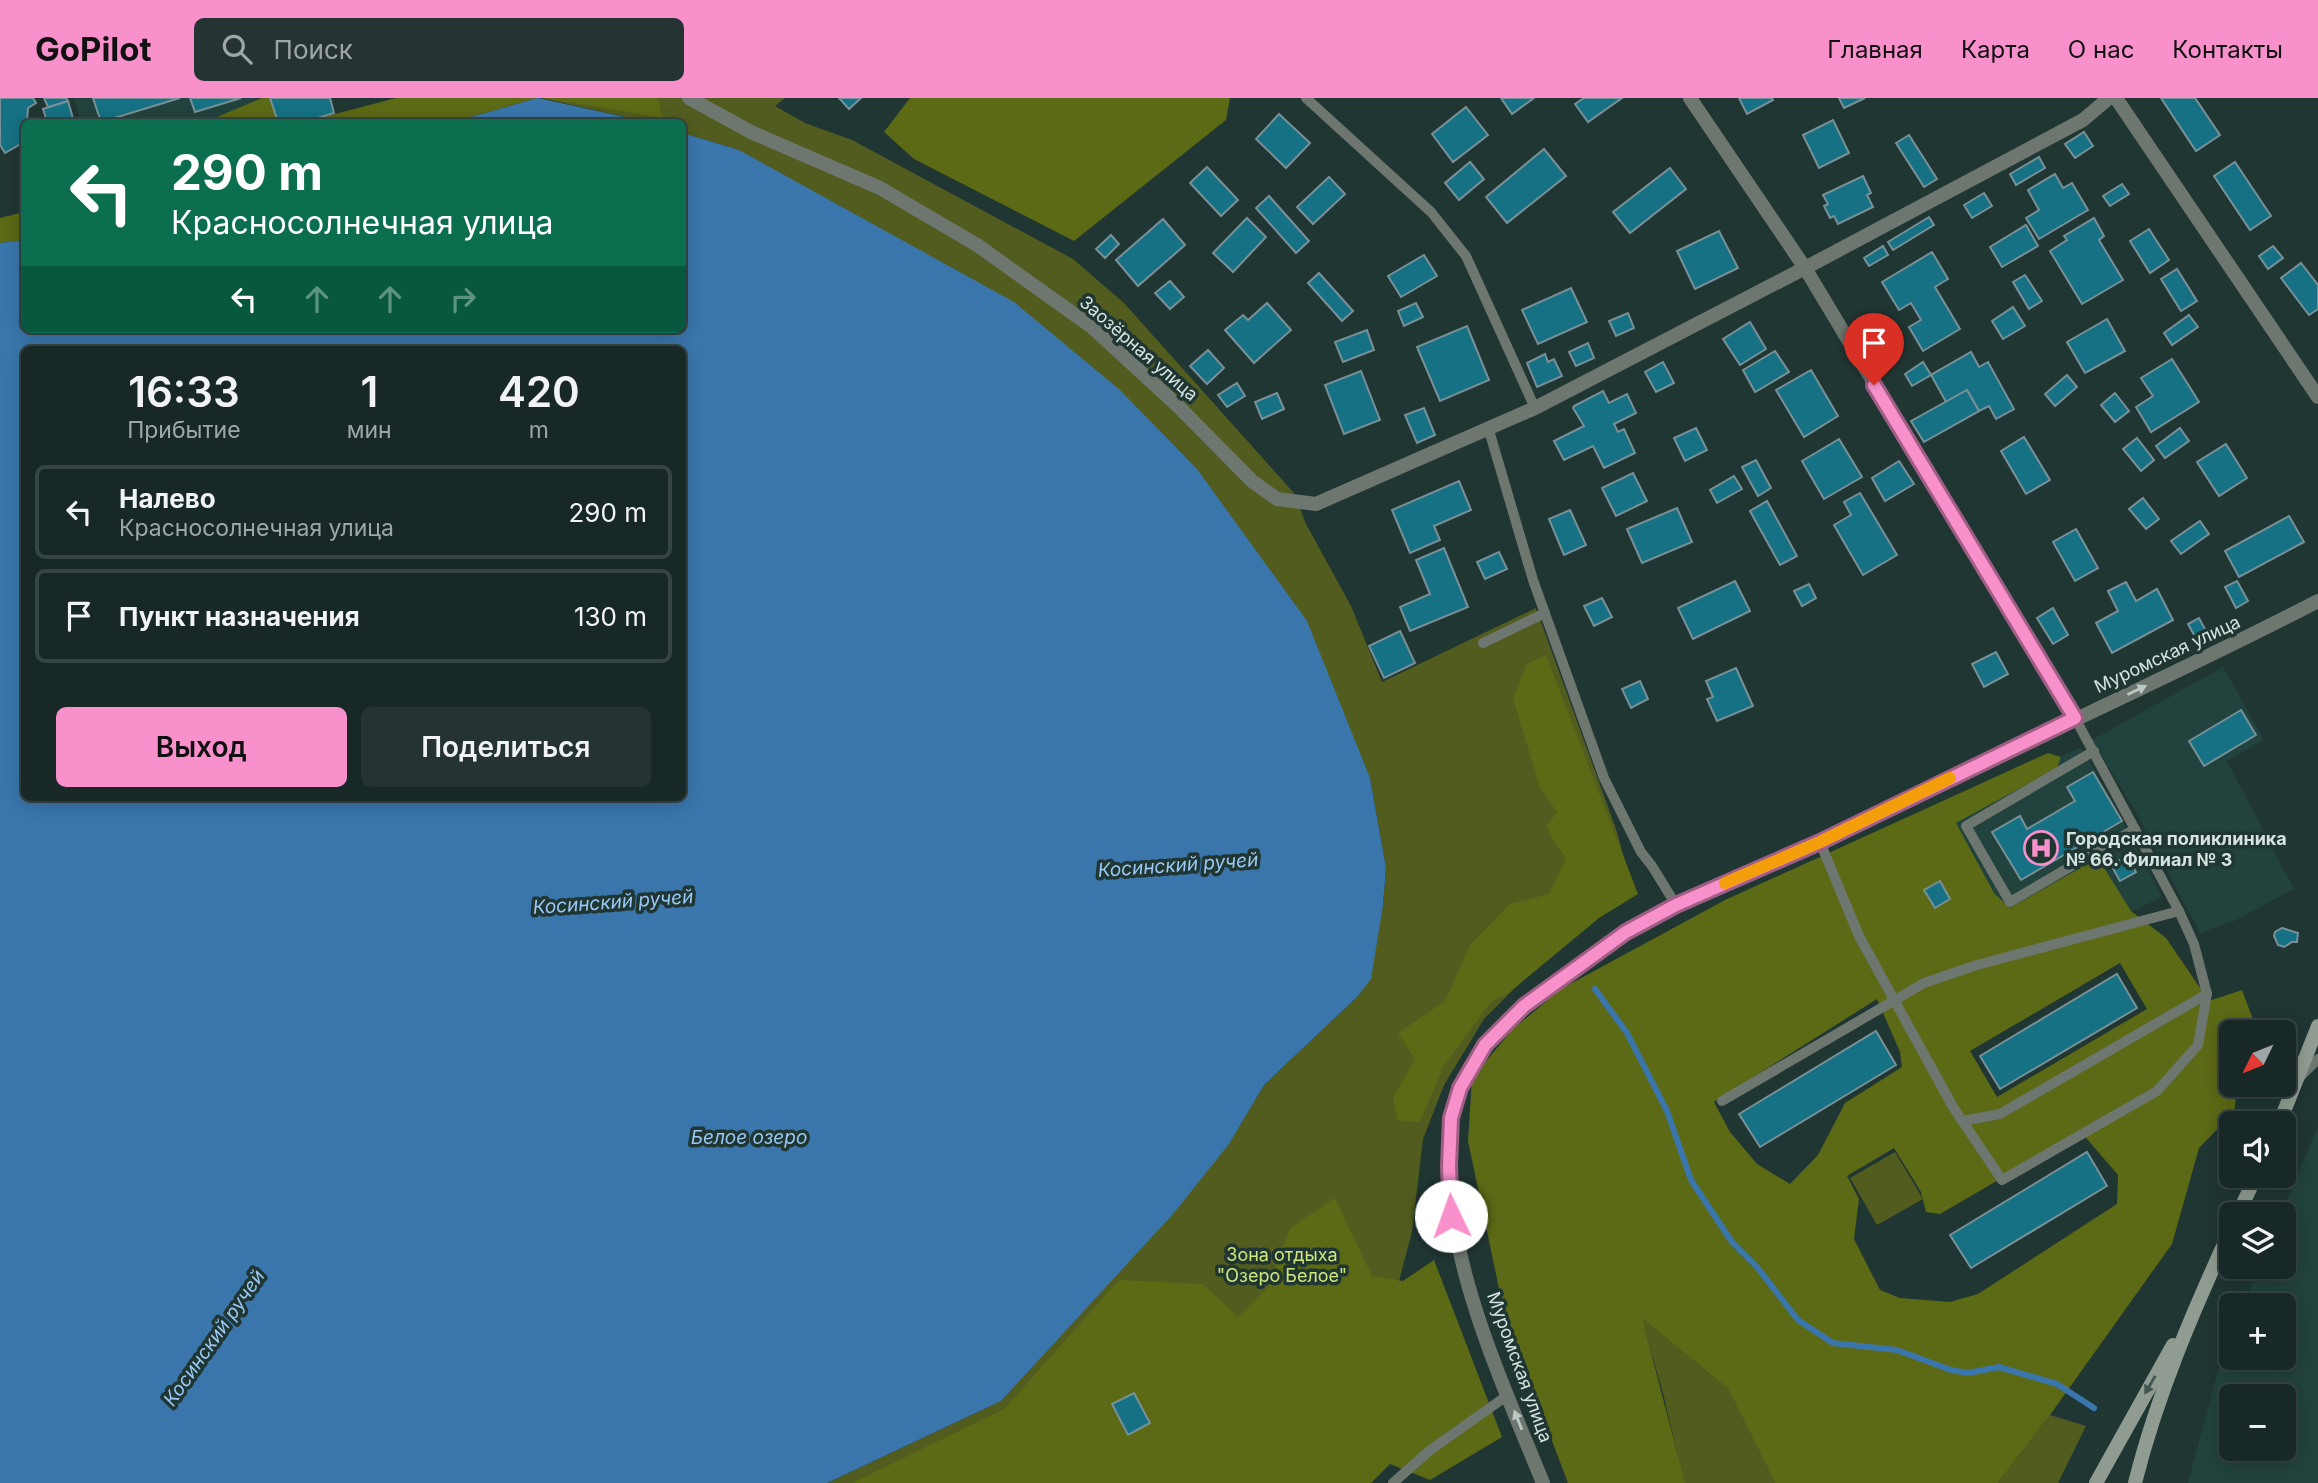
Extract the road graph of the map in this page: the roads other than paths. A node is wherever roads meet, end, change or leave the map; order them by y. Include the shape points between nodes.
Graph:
1 (689, 98) edge
2 (1306, 98) edge
3 (1690, 98) edge
4 (2109, 98) edge
5 (2116, 98) edge
6 (1805, 268) junction
7 (2318, 397) edge
8 (1535, 408) junction
9 (1488, 427) junction
10 (2318, 601) edge
11 (1545, 613) junction
12 (1482, 643) dead end
13 (2075, 718) junction
14 (2094, 751) junction
15 (2135, 829) junction
16 (1820, 842) junction
17 (1676, 905) junction
18 (2179, 911) junction
19 (2207, 994) junction
20 (1894, 1001) junction
21 (2318, 1026) edge
22 (2318, 1059) edge
23 (2296, 1082) joint
24 (1722, 1101) dead end
25 (1962, 1121) junction
26 (2219, 1255) edge
27 (2196, 1304) junction
28 (1508, 1395) junction
29 (1393, 1483) edge
30 (1544, 1483) edge
31 (2096, 1483) edge
32 (2135, 1483) edge

1 - 9 street, Заозёрная улица via 751,132 880,188 977,245 1092,327 1252,481 1277,499 1316,504
2 - 8 lane via 1431,212 1466,257
3 - 6 street
4 - 6 street, Заозёрная улица via 2083,120
5 - 7 street
6 - 8 street, Заозёрная улица
6 - 13 street
8 - 9 street, Заозёрная улица
9 - 11 lane
13 -> 10 street, Муромская улица
11 - 12 lane
11 - 17 lane via 1604,778 1641,852
13 - 14 lane
13 - 16 street, Муромская улица
14 - 15 lane
14 - 15 lane via 1966,826 2010,902
15 - 18 lane
16 - 17 street, Муромская улица
16 - 20 lane via 1859,936
17 - 28 street, Муромская улица via 1626,932 1524,1006 1485,1045 1460,1088 1451,1118 1451,1216 1479,1320
18 - 19 lane via 2194,944
18 - 20 lane via 1977,965 1924,983
19 - 25 lane via 2000,1114
19 - 25 lane via 2198,1045 2157,1091 2002,1180
20 - 24 lane
20 - 25 lane
21 - 23 main road
22 - 23 lane
26 - 27 main road
27 -> 31 main road
27 - 32 main road
28 - 29 lane via 1429,1451
30 -> 28 street, Муромская улица

